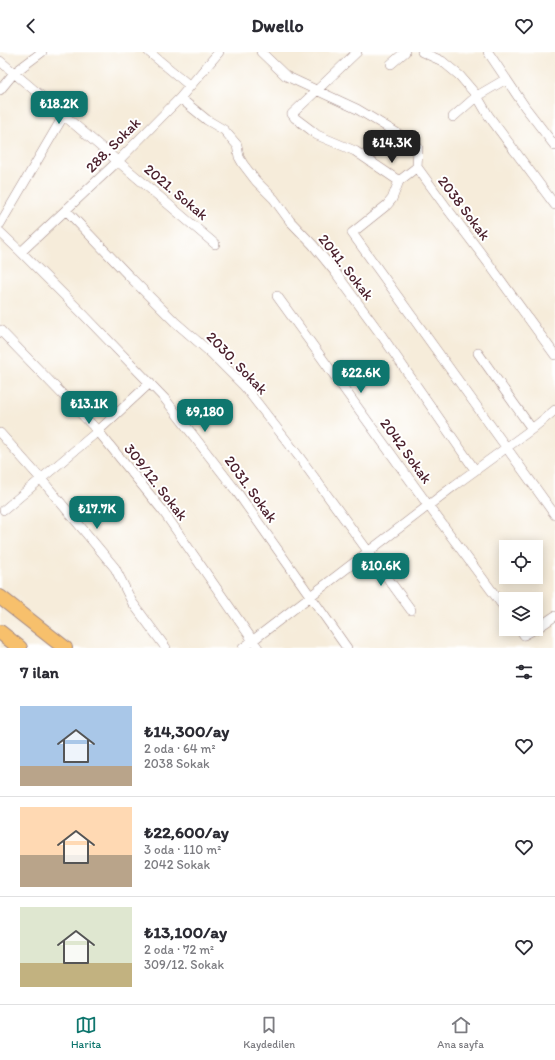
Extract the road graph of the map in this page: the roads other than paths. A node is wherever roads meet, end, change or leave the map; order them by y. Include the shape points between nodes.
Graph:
1 (42, 52) edge
2 (149, 52) edge
3 (219, 52) edge
4 (358, 52) edge
5 (405, 52) edge
6 (422, 52) edge
7 (488, 52) edge
8 (267, 54) edge
9 (0, 61) edge
10 (392, 64) dead end
11 (14, 73) junction
12 (506, 79) junction
13 (190, 86) junction
14 (0, 90) edge
15 (317, 91) junction
16 (477, 96) junction
17 (180, 98) junction
18 (64, 115) junction
19 (452, 117) dead end
20 (555, 146) edge
21 (118, 161) junction
22 (417, 167) junction
23 (399, 181) junction
24 (555, 205) edge
25 (66, 210) junction
26 (0, 224) edge
27 (0, 232) edge
28 (215, 244) dead end
29 (21, 252) junction
30 (277, 296) dead end
31 (0, 330) edge
32 (478, 353) dead end
33 (555, 355) edge
34 (150, 383) junction
35 (555, 410) edge
36 (532, 429) junction
37 (98, 431) junction
38 (0, 433) edge
39 (507, 447) junction
40 (475, 470) junction
41 (41, 479) junction
42 (428, 505) junction
43 (4, 510) dead end
44 (555, 515) edge
45 (368, 551) junction
46 (310, 596) junction
47 (0, 597) edge
48 (499, 601) edge
49 (411, 610) dead end
50 (555, 616) edge
51 (543, 624) edge
52 (0, 632) edge
53 (255, 644) edge
54 (20, 648) edge
55 (64, 648) edge
56 (166, 648) edge
57 (243, 648) edge
58 (347, 648) edge

1 - 11 street
2 - 13 street
3 - 13 street, 288. Sokak
4 - 15 street
5 - 10 street
6 - 16 street via 442,61 460,76
7 - 12 street
8 - 15 street via 286,76
9 - 11 street, 2021. Sokak
11 - 14 street
11 - 18 street, 2021. Sokak
12 - 16 street
12 - 20 street
13 - 17 street, 288. Sokak
15 - 22 street via 357,109 412,142 418,148
15 - 23 street via 292,114 295,118 317,135 364,156
16 - 19 street
16 - 24 street via 488,115
17 - 21 street, 288. Sokak
17 - 40 street, 2041. Sokak via 224,130 237,145 243,164 335,272
18 - 21 street, 2021. Sokak
18 - 26 street
21 - 25 street, 288. Sokak
21 - 28 street, 2021. Sokak
22 - 23 street
22 - 33 street, 2038 Sokak
23 - 39 street via 387,205 352,233
25 - 29 street, 288. Sokak
25 - 45 street, 2030. Sokak via 175,322 244,386
27 - 29 street, 2031. Sokak
29 - 34 street, 2031. Sokak
30 - 42 street, 2042 Sokak
31 - 37 street, 309/12. Sokak
32 - 36 street
34 - 37 street
34 - 46 street, 2031. Sokak via 237,492
35 - 36 street
36 - 39 street
37 - 41 street
37 - 53 street, 309/12. Sokak via 163,511
38 - 41 street
39 - 40 street
39 - 44 street
40 - 42 street
41 - 43 street
41 - 56 street via 115,568 132,602
42 - 45 street
42 - 48 street, 2042 Sokak
45 - 46 street
45 - 49 street, 2030. Sokak
46 - 53 street
46 - 58 street, 2031. Sokak
47 - 55 highway
50 - 51 street
52 - 54 highway
53 - 57 street

